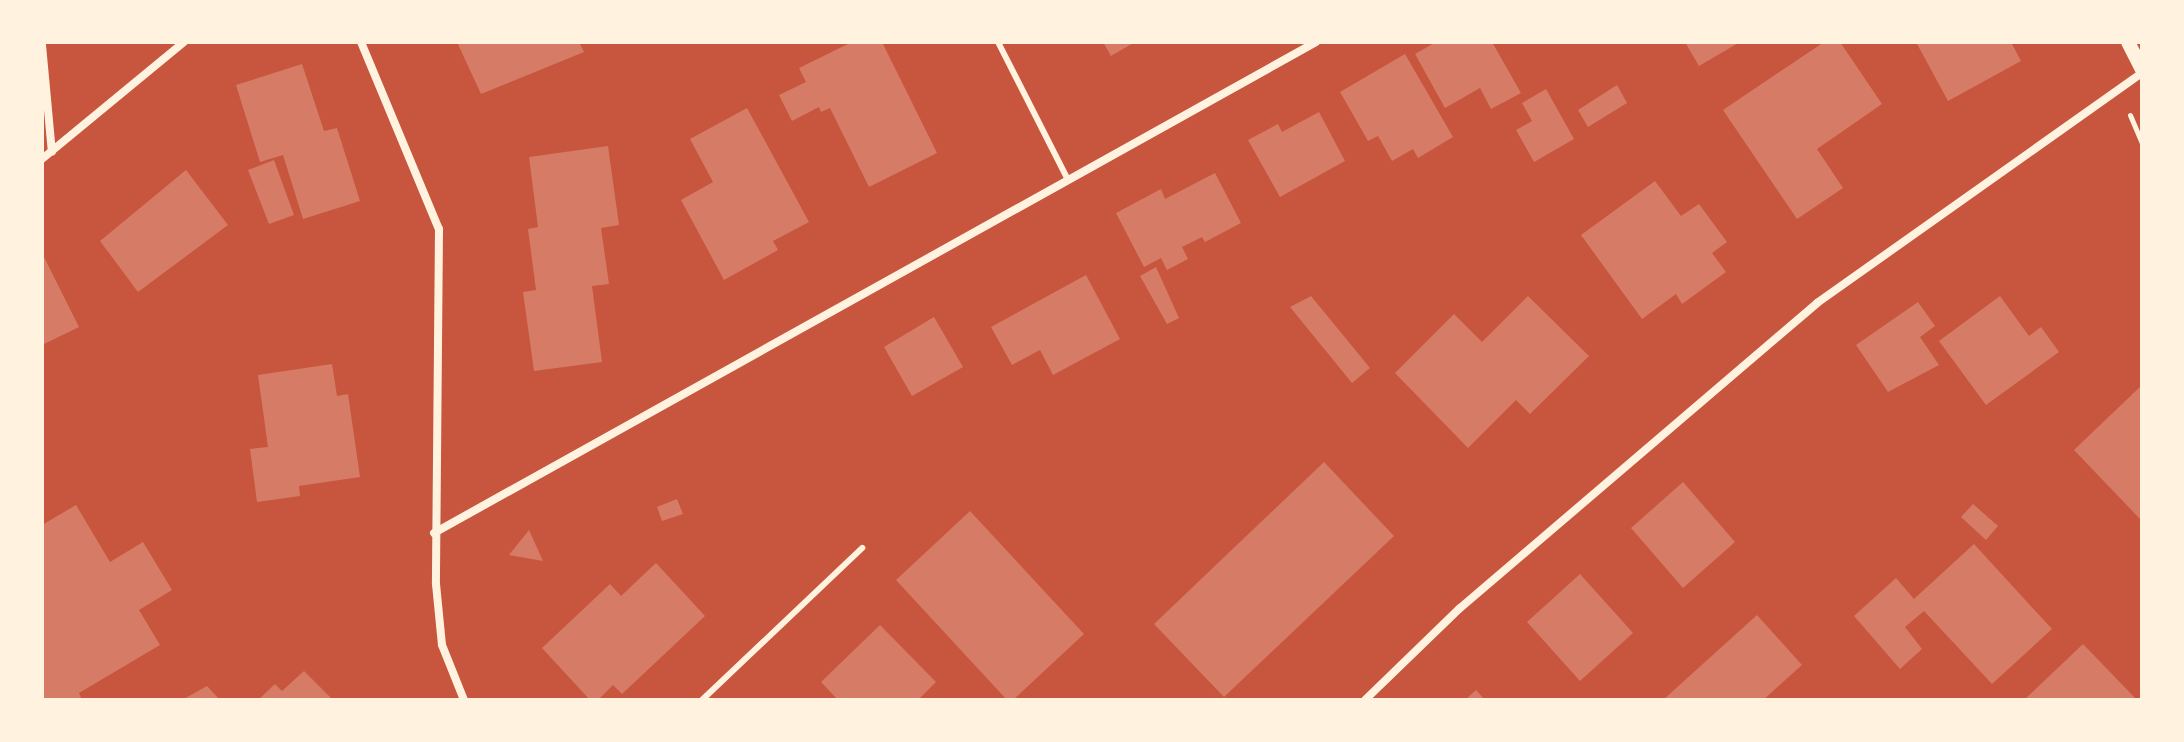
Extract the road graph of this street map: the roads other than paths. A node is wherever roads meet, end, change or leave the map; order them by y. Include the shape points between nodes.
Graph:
1 (184, 42) edge
2 (361, 42) edge
3 (998, 42) edge
4 (1316, 42) edge
5 (2128, 42) edge
6 (42, 45) edge
7 (2142, 71) edge
8 (52, 152) junction
9 (42, 159) edge
10 (1068, 180) junction
11 (434, 533) junction
12 (862, 548) dead end
13 (464, 700) edge
14 (702, 700) edge
15 (1365, 700) edge

1 - 8 street
2 - 11 street via 439,229
3 - 10 lane
4 - 10 street
5 - 7 street
6 - 8 street
7 - 15 street via 1817,303 1459,609
8 - 9 street
10 - 11 street
11 - 13 street via 442,645
12 - 14 lane

